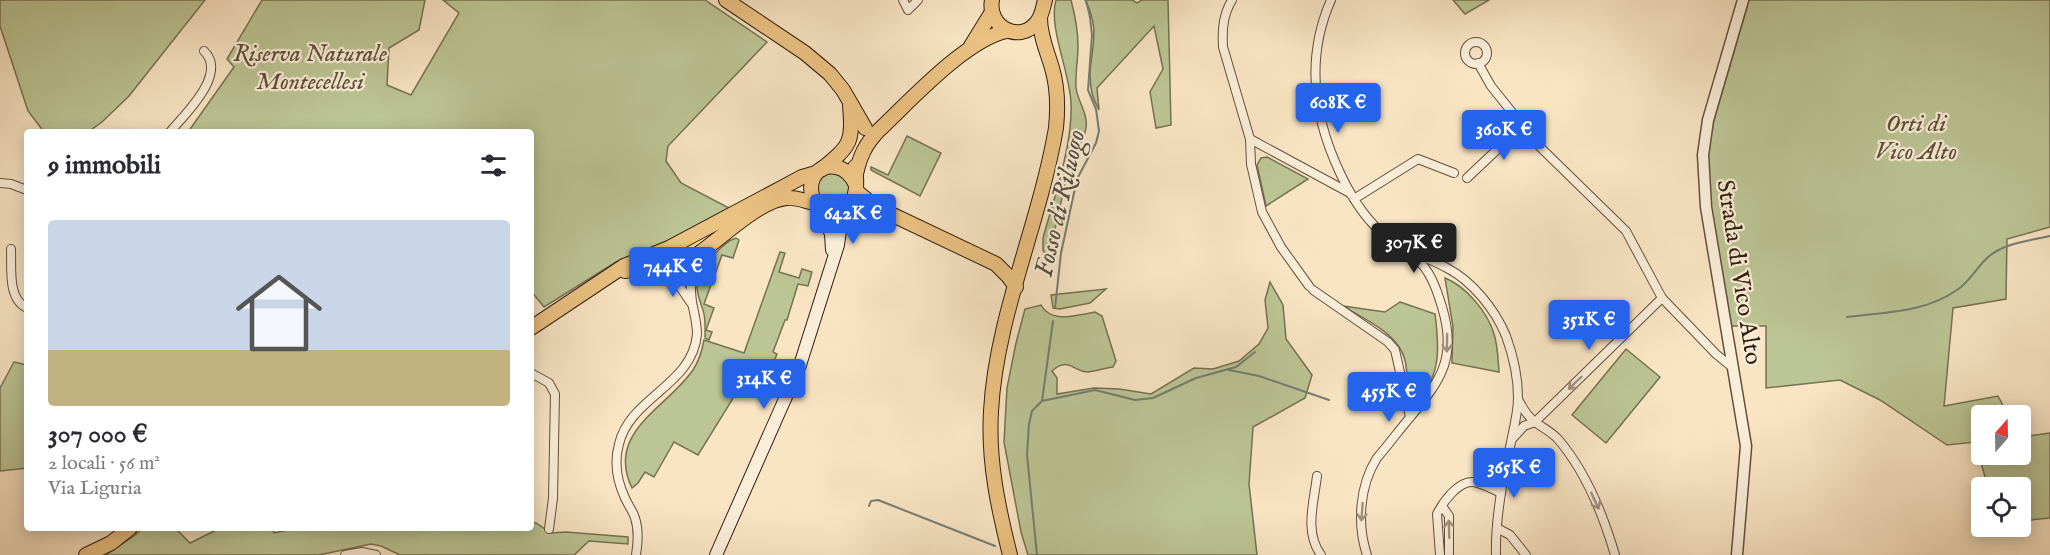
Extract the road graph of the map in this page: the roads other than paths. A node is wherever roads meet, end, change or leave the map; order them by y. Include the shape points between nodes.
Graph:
1 (726, 0) edge
2 (903, 0) edge
3 (918, 0) edge
4 (1232, 0) edge
5 (1331, 0) edge
6 (1743, 0) edge
7 (990, 5) edge
8 (1042, 7) edge
9 (1007, 31) junction
10 (1023, 32) junction
11 (204, 51) dead end
12 (1046, 51) junction
13 (963, 54) junction
14 (1478, 63) dead end
15 (850, 103) junction
16 (887, 123) junction
17 (1522, 126) junction
18 (865, 128) junction
19 (172, 129) edge
20 (850, 140) junction
21 (1250, 140) junction
22 (819, 172) junction
23 (1454, 173) dead end
24 (1467, 178) dead end
25 (0, 183) edge
26 (856, 183) junction
27 (24, 189) edge
28 (1352, 196) junction
29 (817, 206) junction
30 (874, 206) junction
31 (847, 208) junction
32 (669, 248) junction
33 (11, 249) dead end
34 (1407, 250) junction
35 (686, 261) junction
36 (1022, 262) junction
37 (996, 264) junction
38 (829, 270) junction
39 (614, 272) junction
40 (673, 272) junction
41 (1436, 286) junction
42 (1016, 287) junction
43 (1476, 292) junction
44 (1662, 298) junction
45 (24, 306) edge
46 (693, 306) junction
47 (534, 326) edge
48 (1733, 368) junction
49 (534, 376) edge
50 (1518, 399) junction
51 (1410, 417) junction
52 (1535, 422) junction
53 (1511, 441) junction
54 (1317, 476) dead end
55 (1501, 493) junction
56 (1442, 506) junction
57 (1497, 528) junction
58 (549, 529) dead end
59 (126, 531) edge
60 (86, 555) edge
61 (345, 555) edge
62 (376, 555) edge
63 (636, 555) edge
64 (716, 555) edge
65 (1010, 555) edge
66 (1321, 555) edge
67 (1367, 555) edge
68 (1440, 555) edge
69 (1449, 555) edge
70 (1496, 555) edge
71 (1526, 555) edge
72 (1615, 555) edge
73 (1737, 555) edge

1 - 15 main road via 819,64 834,78
2 - 3 street via 908,10
4 - 21 street via 1225,15 1224,47
5 - 28 street via 1316,51 1316,99 1327,141
6 - 48 street, Strada di Vico Alto via 1707,127 1703,155 1706,207
7 - 9 main road via 997,24
7 - 13 main road via 979,34
8 - 10 main road via 1036,24
8 - 12 main road via 1040,30
9 - 10 main road
9 - 13 main road via 990,36
10 - 12 main road
11 - 19 street via 212,64 210,76 201,94
12 - 36 main road via 1056,86 1057,115
13 - 16 main road
14 - 17 street
15 - 18 main road
15 - 20 main road
16 - 18 main road
16 - 26 main road via 866,145
17 - 24 street
17 - 44 street via 1626,231
18 - 20 main road
18 - 26 main road via 855,155
20 - 22 main road via 843,152
21 - 28 street
21 - 51 street via 1251,164 1264,218 1311,288 1395,350
22 - 26 main road via 834,167 843,169
22 - 29 main road via 810,190
22 - 32 main road via 802,177
23 - 28 street via 1417,159
25 - 27 street
26 - 30 main road
26 - 31 main road
28 - 34 street via 1378,229
29 - 31 main road via 829,212
29 - 35 main road via 791,198 774,201
29 - 38 main road via 832,238
30 - 31 main road
30 - 37 main road
31 - 38 main road
32 - 39 main road
32 - 40 street
33 - 45 street via 15,296
34 - 41 street via 1424,266
34 - 43 street via 1453,271
35 - 40 main road
35 - 46 street
36 - 37 main road
36 - 42 main road
37 - 42 main road
38 - 64 main road via 800,365
39 - 40 main road via 654,268
39 - 47 main road
40 - 46 street
41 - 43 street via 1438,276 1444,272
41 -> 51 street via 1446,324 1446,363 1435,388
42 - 65 main road via 997,361 990,423 994,485
43 - 50 street via 1506,337 1516,372
44 - 48 street
44 -> 52 street
46 - 63 street via 696,337 688,360 677,376 631,418 618,446 617,472 636,522
48 - 73 street, Strada di Vico Alto via 1746,454
49 - 58 street via 549,383 555,394
50 - 52 street
50 - 53 street
51 -> 67 street via 1374,463 1365,488 1361,526
52 - 53 street via 1522,427
52 -> 72 street via 1552,433 1576,465 1598,506
53 - 55 street
54 - 66 street via 1311,532
55 - 56 street via 1468,482
55 - 57 street
56 - 68 street via 1437,516
69 -> 56 street via 1449,516
57 - 70 street
57 - 71 street via 1510,535
59 - 60 main road
61 - 62 street

